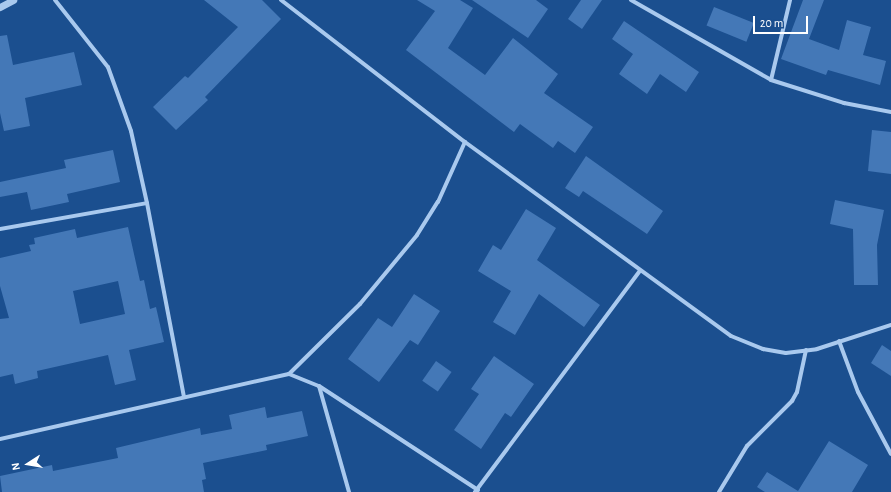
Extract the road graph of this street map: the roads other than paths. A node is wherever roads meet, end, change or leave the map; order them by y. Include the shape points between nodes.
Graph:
1 (13, 0) edge
2 (55, 0) edge
3 (281, 0) edge
4 (631, 0) edge
5 (790, 0) edge
6 (0, 6) edge
7 (771, 80) junction
8 (891, 112) edge
9 (465, 142) junction
10 (147, 203) junction
11 (0, 229) edge
12 (640, 271) junction
13 (891, 325) edge
14 (840, 341) junction
15 (806, 350) junction
16 (289, 374) junction
17 (319, 386) junction
18 (184, 397) junction
19 (0, 440) edge
20 (891, 454) edge
21 (476, 491) edge
22 (349, 492) edge
23 (719, 492) edge

1 - 6 street
2 - 10 street via 108,67 131,131
3 - 9 street
4 - 7 street
5 - 7 street
7 - 8 street via 844,103
9 - 12 street
9 - 16 street via 438,202 413,240 360,304
10 - 11 street
10 - 18 street
12 - 15 street via 731,336 763,349 786,353
12 - 21 street
13 - 14 street
14 - 15 street
14 - 20 street via 858,392
15 - 23 street via 792,401 747,446
16 - 17 street
16 - 18 street
17 - 21 street
17 - 22 street
18 - 19 street

